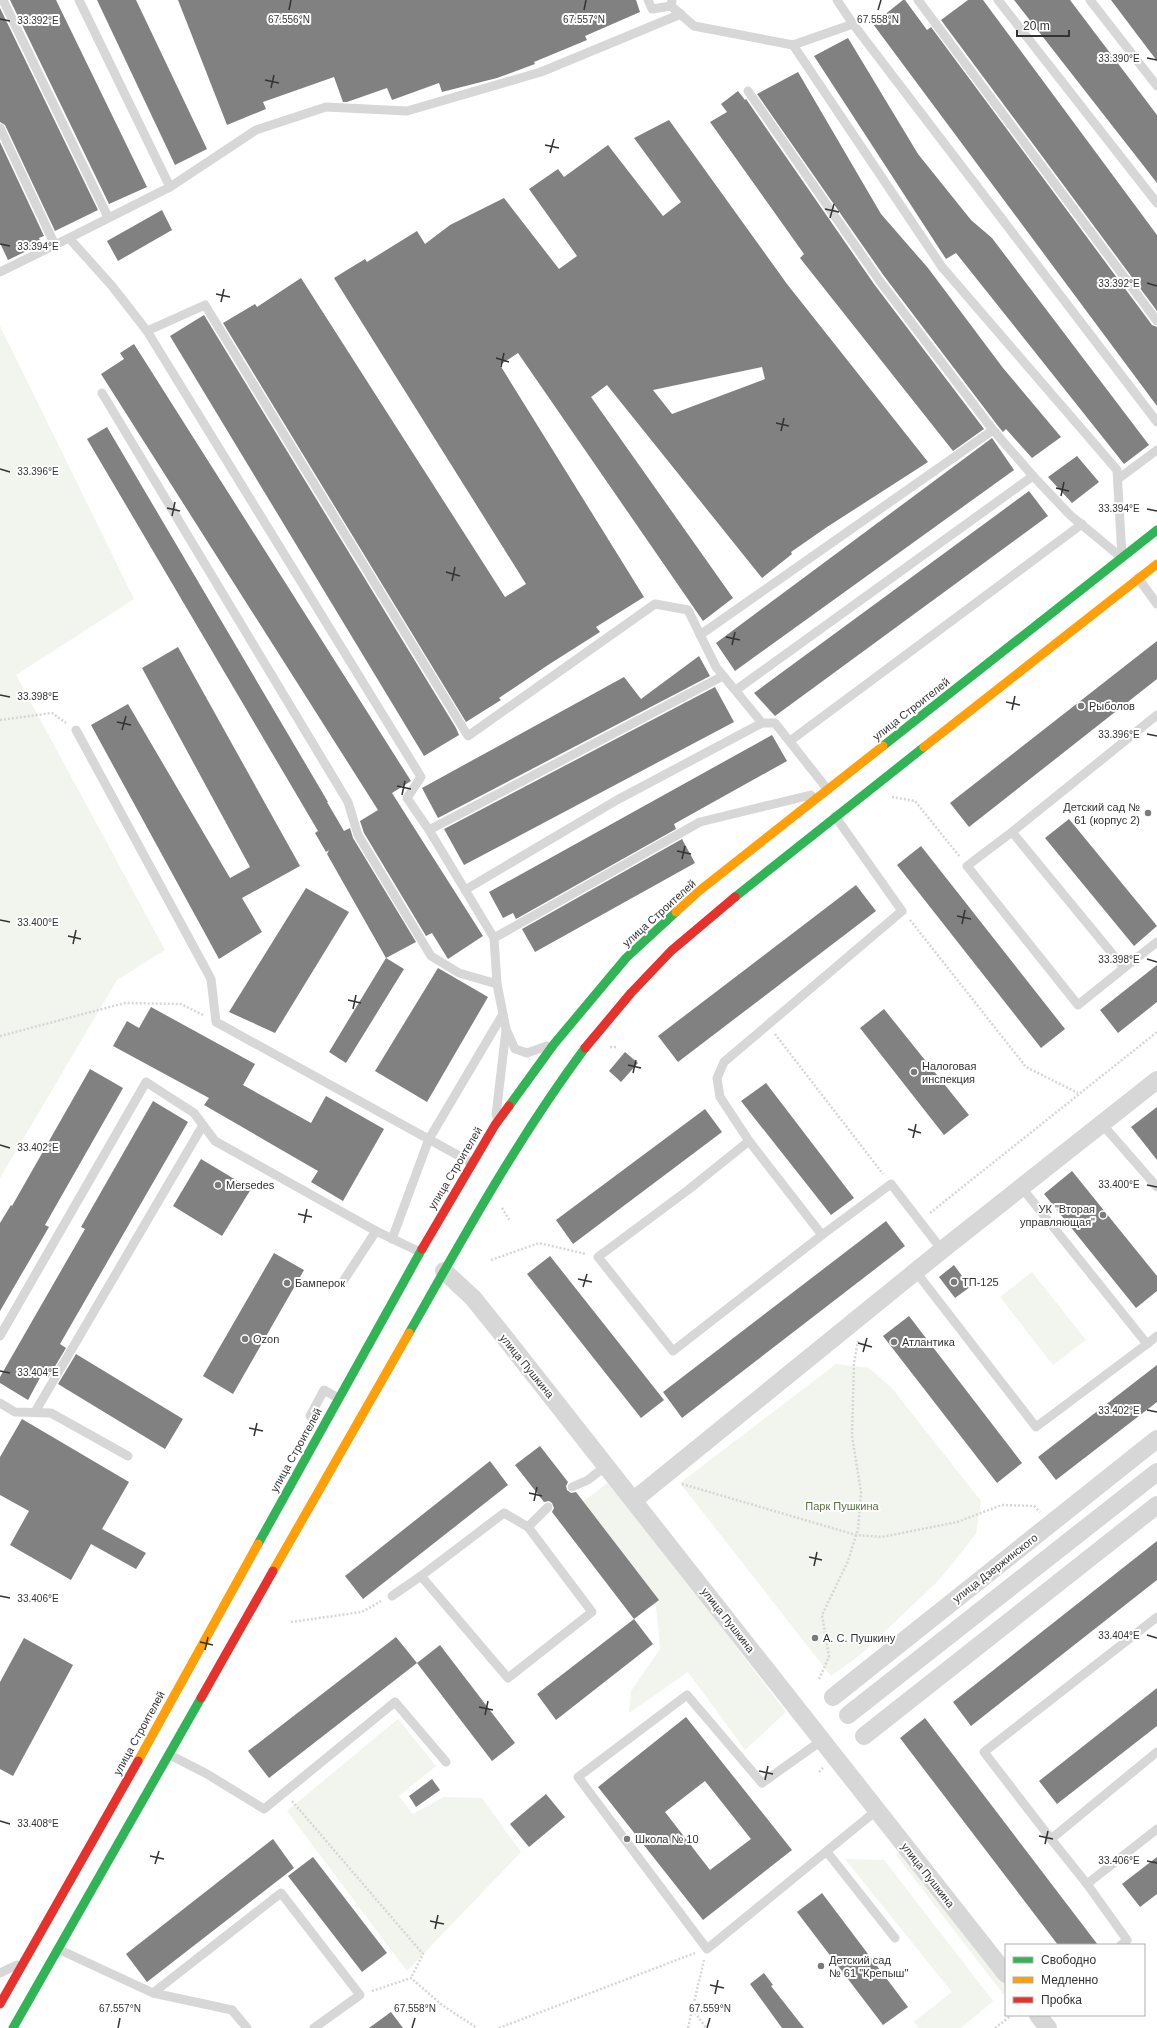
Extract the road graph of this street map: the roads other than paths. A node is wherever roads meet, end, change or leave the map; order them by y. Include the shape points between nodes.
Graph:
1 (3, 0) edge
2 (79, 0) edge
3 (648, 0) edge
4 (837, 0) edge
5 (918, 0) edge
6 (998, 0) edge
7 (1090, 0) edge
8 (672, 3) edge
9 (681, 14) junction
10 (853, 24) junction
11 (793, 46) junction
12 (1157, 86) edge
13 (748, 91) dead end
14 (0, 128) edge
15 (170, 186) junction
16 (1157, 203) edge
17 (108, 218) junction
18 (69, 238) junction
19 (55, 245) junction
20 (0, 272) edge
21 (1157, 321) edge
22 (147, 331) junction
23 (102, 393) dead end
24 (1157, 422) edge
25 (993, 430) junction
26 (1157, 450) edge
27 (1032, 476) junction
28 (1118, 479) junction
29 (1082, 524) junction
30 (1157, 530) edge
31 (1122, 558) junction
32 (1157, 564) edge
33 (1134, 573) junction
34 (1157, 604) edge
35 (700, 635) junction
36 (723, 676) junction
37 (736, 690) junction
38 (1157, 715) edge
39 (762, 723) junction
40 (76, 730) road end
41 (790, 741) junction
42 (828, 790) junction
43 (835, 816) junction
44 (429, 830) junction
45 (1012, 832) junction
46 (465, 890) junction
47 (494, 938) junction
48 (1157, 942) edge
49 (1124, 968) junction
50 (498, 984) junction
51 (503, 1014) junction
52 (506, 1029) junction
53 (554, 1044) junction
54 (1157, 1080) edge
55 (1102, 1124) junction
56 (203, 1125) junction
57 (495, 1125) junction
58 (429, 1139) junction
59 (749, 1141) junction
60 (472, 1163) junction
61 (1157, 1187) edge
62 (1022, 1188) junction
63 (376, 1231) junction
64 (822, 1234) junction
65 (392, 1239) junction
66 (942, 1250) junction
67 (423, 1255) junction
68 (441, 1269) junction
69 (916, 1272) junction
70 (344, 1280) dead end
71 (0, 1336) edge
72 (1157, 1336) edge
73 (1147, 1344) junction
74 (338, 1398) junction
75 (0, 1402) edge
76 (35, 1412) junction
77 (310, 1416) dead end
78 (1157, 1440) edge
79 (128, 1456) dead end
80 (607, 1466) junction
81 (1157, 1472) edge
82 (572, 1487) dead end
83 (634, 1500) junction
84 (1157, 1505) edge
85 (548, 1507) dead end
86 (528, 1527) junction
87 (421, 1576) junction
88 (392, 1596) road end
89 (1157, 1617) edge
90 (833, 1697) dead end
91 (848, 1715) dead end
92 (864, 1736) dead end
93 (821, 1741) junction
94 (1157, 1752) edge
95 (170, 1755) junction
96 (446, 1762) dead end
97 (877, 1810) junction
98 (1157, 1829) edge
99 (1051, 1839) junction
100 (827, 1852) junction
101 (1087, 1884) junction
102 (895, 1938) dead end
103 (48, 1943) junction
104 (1122, 1944) edge
105 (25, 1961) junction
106 (0, 1973) edge
107 (1005, 1973) edge
108 (153, 1993) junction
109 (0, 2004) edge
110 (1039, 2016) edge
111 (13, 2028) edge
112 (247, 2028) edge
113 (314, 2028) edge
114 (1048, 2028) edge

1 - 17 lane
2 - 15 lane
3 - 8 lane via 652,9
4 - 10 lane
5 - 21 lane
6 - 16 lane
7 - 12 lane
8 - 9 lane
9 - 11 lane via 694,26
9 - 15 lane via 541,72 406,111 326,107 256,130
10 - 11 lane
10 - 24 lane
11 - 28 lane via 942,267 1117,470
13 - 25 lane via 879,280
14 - 19 lane
15 - 17 lane
17 - 18 lane
18 - 19 lane
18 - 22 lane via 112,286
19 - 20 lane
22 - 35 lane via 205,305 468,736 655,604 688,610
22 - 44 lane via 421,777 407,798
23 - 50 lane via 348,802 358,835 431,956 459,973
25 - 27 lane
25 - 35 lane
26 - 28 lane
27 - 29 lane
27 - 37 lane
28 - 31 lane
29 - 31 lane
29 - 41 lane
30 - 31 main road, улица Строителей
31 - 33 main road
31 - 42 main road, улица Строителей
32 - 33 main road, улица Строителей
33 - 34 lane
33 - 43 main road, улица Строителей
35 - 36 lane
36 - 37 lane
36 - 44 lane
37 - 39 lane
38 - 45 lane
39 - 41 lane via 775,723
39 - 46 lane via 617,800
40 - 58 lane via 211,979 216,1022
41 - 42 lane
42 - 47 lane via 700,822
42 - 53 main road, улица Строителей via 699,891 654,931 617,969
43 - 59 lane via 902,911 724,1062 717,1078 720,1097
43 - 68 main road, улица Строителей via 670,951 631,993 592,1039 552,1094
44 - 46 lane
45 - 49 lane
45 - 49 lane via 967,866 1078,1005
46 - 47 lane
47 - 50 lane
48 - 49 lane
50 - 51 lane
51 - 52 lane
51 - 58 lane
52 - 53 lane via 515,1049 527,1053
52 - 57 lane
53 - 57 main road, улица Строителей
54 - 55 street
55 - 61 lane
55 - 62 street
56 - 63 lane via 215,1141
56 - 71 lane via 194,1113 146,1082
56 - 76 lane
57 - 60 main road, улица Строителей
58 - 60 lane
58 - 65 lane
59 - 64 lane
59 - 64 lane via 598,1257 673,1351
60 - 67 main road, улица Строителей
62 - 66 street
62 - 73 lane
63 - 65 lane
63 - 70 lane
64 - 66 lane via 891,1184
65 - 67 lane
66 - 69 street
67 - 74 main road, улица Строителей
68 - 80 street, улица Пушкина via 473,1298
68 - 95 main road, улица Строителей
69 - 73 lane via 1036,1427
69 - 83 street
72 - 73 lane
74 - 77 lane via 324,1390
74 - 103 main road, улица Строителей
75 - 76 lane via 15,1412
76 - 79 lane via 51,1413
78 - 90 street, улица Дзержинского
80 - 82 lane via 588,1480
80 - 83 street, улица Пушкина
81 - 91 street
83 - 93 street, улица Пушкина
84 - 92 street
85 - 86 lane
86 - 87 lane via 504,1513
86 - 87 lane via 592,1612 508,1678
87 - 88 lane
89 - 99 lane via 984,1752
93 - 97 street, улица Пушкина
93 - 100 lane via 762,1783 687,1695 578,1777 707,1949
94 - 99 lane
95 - 96 lane via 264,1809 396,1702
95 - 103 main road, улица Строителей
97 - 100 lane
97 - 107 street, улица Пушкина
98 - 101 lane
99 - 101 lane
100 - 102 lane
101 - 104 lane via 1127,1940
103 - 105 main road, улица Строителей
103 - 108 lane
103 - 111 main road, улица Строителей
105 - 106 lane
105 - 109 main road, улица Строителей
108 - 112 lane via 232,2010
108 - 113 lane via 281,1893 360,1996
110 - 114 street

